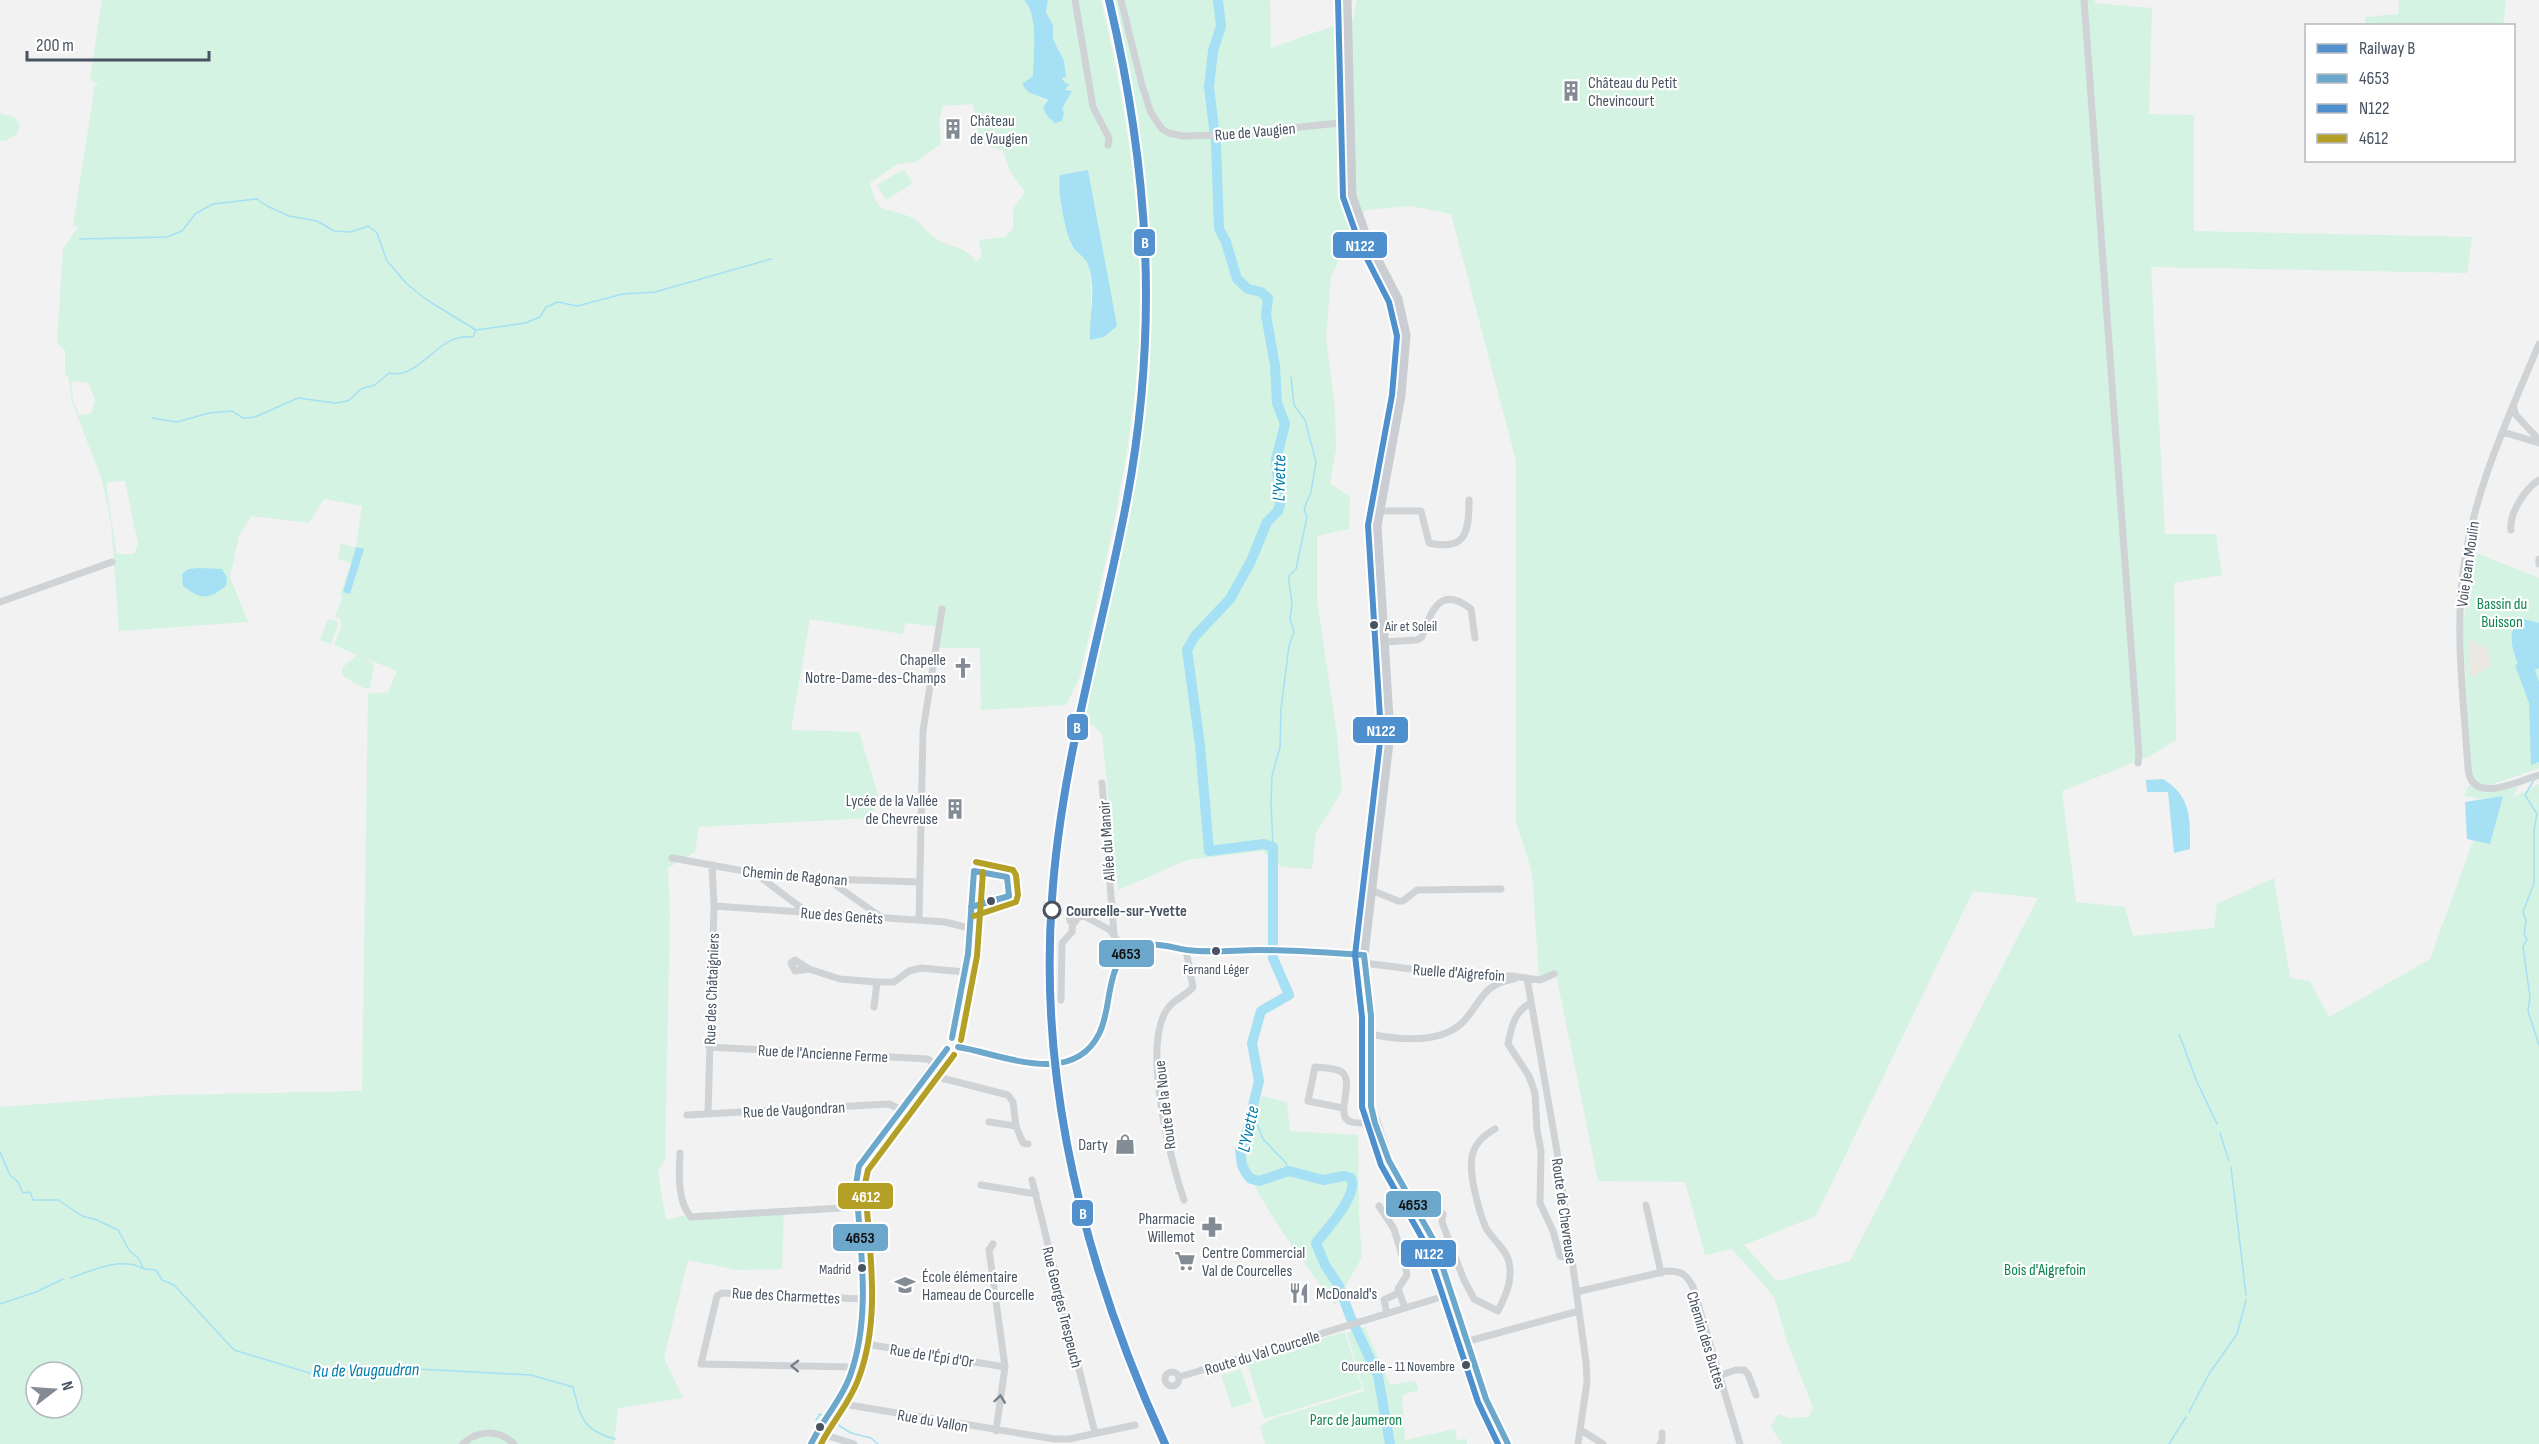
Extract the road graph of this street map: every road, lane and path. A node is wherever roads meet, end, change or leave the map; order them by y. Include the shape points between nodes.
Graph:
1 (1075, 0) edge
2 (1121, 0) edge
3 (1347, 0) edge
4 (2084, 0) edge
5 (1349, 122) junction
6 (1108, 145) dead end
7 (2539, 344) edge
8 (2513, 406) junction
9 (2503, 432) junction
10 (2539, 441) edge
11 (2539, 480) edge
12 (1469, 500) dead end
13 (1379, 511) junction
14 (2511, 530) dead end
15 (112, 562) dead end
16 (0, 602) edge
17 (942, 609) dead end
18 (1475, 638) dead end
19 (1384, 642) junction
20 (2138, 763) dead end
21 (2539, 775) edge
22 (1102, 783) dead end
23 (672, 858) dead end
24 (712, 865) junction
25 (755, 873) junction
26 (827, 879) junction
27 (919, 882) junction
28 (1501, 889) dead end
29 (1371, 890) junction
30 (714, 906) junction
31 (808, 913) junction
32 (882, 918) junction
33 (919, 920) junction
34 (1114, 934) junction
35 (1186, 950) junction
36 (1126, 952) junction
37 (1364, 959) junction
38 (809, 969) dead end
39 (965, 972) junction
40 (1554, 974) dead end
41 (1525, 980) junction
42 (877, 982) junction
43 (1061, 1000) dead end
44 (1531, 1003) junction
45 (874, 1007) dead end
46 (1370, 1034) junction
47 (952, 1038) junction
48 (709, 1047) junction
49 (958, 1047) junction
50 (947, 1049) junction
51 (934, 1064) junction
52 (926, 1074) junction
53 (1343, 1108) junction
54 (900, 1109) junction
55 (708, 1113) junction
56 (687, 1114) dead end
57 (989, 1122) dead end
58 (1375, 1123) junction
59 (1016, 1126) junction
60 (1495, 1129) dead end
61 (1028, 1144) dead end
62 (680, 1153) dead end
63 (1032, 1180) dead end
64 (981, 1185) dead end
65 (1036, 1194) junction
66 (1184, 1200) dead end
67 (1646, 1205) dead end
68 (1379, 1206) dead end
69 (857, 1207) junction
70 (1443, 1214) dead end
71 (993, 1244) dead end
72 (1572, 1260) junction
73 (1661, 1273) junction
74 (1576, 1292) junction
75 (1398, 1293) junction
76 (1451, 1294) junction
77 (863, 1299) junction
78 (1405, 1308) junction
79 (1579, 1311) junction
80 (1387, 1313) junction
81 (1466, 1342) junction
82 (860, 1343) junction
83 (853, 1367) junction
84 (1005, 1367) junction
85 (1718, 1376) junction
86 (1179, 1377) dead end
87 (1756, 1395) dead end
88 (837, 1403) junction
89 (1135, 1425) dead end
90 (1581, 1430) junction
91 (996, 1431) junction
92 (1095, 1433) junction
93 (1662, 1433) dead end
94 (813, 1440) edge
95 (463, 1444) edge
96 (514, 1444) edge
97 (854, 1444) edge
98 (1508, 1444) edge
99 (1578, 1444) edge
100 (1603, 1444) edge
101 (1660, 1444) edge
102 (1740, 1444) edge

1 - 6 street via 1093,107 1109,138
2 - 5 street, Rue de Vaugien via 1142,85 1151,113 1162,129 1183,136 1223,135
3 - 5 main road
4 - 20 street
5 - 13 main road via 1352,196 1368,241 1398,299 1406,335 1401,396
7 - 8 street, Voie Jean Moulin
8 - 9 street, Voie Jean Moulin
8 - 10 street
9 - 10 street
9 - 21 street, Voie Jean Moulin via 2485,475 2462,574 2460,609 2468,773 2472,782 2483,789
11 - 14 street via 2514,510
12 - 13 street via 1467,533 1460,542 1446,547 1429,543 1421,511
13 - 19 main road via 1377,549
15 - 16 street
17 - 27 street via 923,731
18 - 19 street via 1471,609 1452,599 1434,606 1422,637
19 - 29 main road via 1390,734
22 - 34 street, Allée du Manoir
23 - 24 street, Chemin de Ragonan
24 - 25 street, Chemin de Ragonan
24 - 30 street, Rue des Châtaigniers
25 - 26 street, Chemin de Ragonan
25 - 31 street
26 - 27 street, Chemin de Ragonan
26 - 32 street
27 - 33 street
28 - 29 street via 1418,890 1403,901
29 - 37 main road
30 - 31 street, Rue des Genêts
30 - 48 street, Rue des Châtaigniers
31 - 32 street, Rue des Genêts
32 - 33 street, Rue des Genêts
33 - 39 street, Rue des Genêts via 953,922 969,928
34 - 36 street
34 - 43 street via 1084,916 1075,920 1072,932 1062,943
35 - 36 street, Ruelle d'Aigrefoin via 1175,945 1144,945
35 - 37 street, Ruelle d'Aigrefoin via 1290,950
35 - 66 street, Route de la Noue via 1193,987 1168,1007 1157,1055 1171,1161
36 - 49 street via 1112,975 1100,1036 1086,1053 1060,1063 1027,1063
37 - 41 street, Ruelle d'Aigrefoin via 1458,975
37 - 46 main road
38 - 42 street via 840,979
39 - 42 street via 921,968 894,982
39 - 47 street
40 - 41 street, Ruelle d'Aigrefoin via 1540,980
41 - 44 street, Route de Chevreuse
41 - 46 street via 1492,985 1462,1022 1442,1036
42 - 45 street
44 - 72 street, Route de Chevreuse
44 - 72 street via 1518,1013 1508,1044 1529,1076 1537,1104 1542,1212 1560,1256
46 - 58 main road via 1371,1106
47 - 49 street
47 - 50 street via 947,1041
48 - 51 street, Rue de l'Ancienne Ferme via 928,1059
48 - 55 street, Rue des Châtaigniers
49 - 50 street via 953,1051
50 - 51 street
51 - 52 street
52 - 54 street
52 - 59 street via 1008,1095 1013,1102
53 - 53 street via 1347,1086 1344,1074 1315,1067 1308,1101
53 - 58 street via 1350,1122
54 - 55 street, Rue de Vaugondran via 889,1104
54 - 69 street via 859,1166
55 - 56 street, Rue de Vaugondran
57 - 59 street
58 - 76 main road via 1389,1161 1434,1241
59 - 61 street via 1023,1143
60 - 70 street via 1475,1149 1469,1168 1481,1217 1509,1264 1510,1284 1498,1311 1474,1299 1442,1222
62 - 69 street via 678,1173 685,1208 691,1216
63 - 65 street, Rue Georges Trespeuch
64 - 65 street
65 - 92 street, Rue Georges Trespeuch
67 - 73 street
68 - 75 street via 1394,1229 1407,1269
69 - 77 street
71 - 84 street via 989,1250
72 - 74 street, Route de Chevreuse
73 - 74 street, Chemin des Buttes
73 - 85 street, Chemin des Buttes via 1680,1271 1693,1287
74 - 79 street, Route de Chevreuse
75 - 78 street
75 - 80 street via 1384,1300
76 - 78 street
76 - 81 main road
77 - 82 street
83 -> 77 street, Rue des Charmettes via 701,1364 717,1296 722,1293
78 - 80 street
79 - 81 street
79 - 90 street, Route de Chevreuse via 1587,1382
80 - 86 street, Route du Val Courcelle
81 - 98 main road via 1486,1399
82 - 83 street
82 - 84 street, Rue de l'Épi d'Or
83 - 88 street
91 -> 84 street
85 - 87 street via 1744,1370
85 - 102 street, Chemin des Buttes
88 - 91 street, Rue du Vallon
88 - 94 street
89 - 92 street, Rue du Vallon
90 - 99 street, Route de Chevreuse
90 - 100 street
91 - 92 street, Rue du Vallon via 1054,1439
93 - 101 street
94 - 97 street via 832,1437
95 - 96 street via 490,1432

